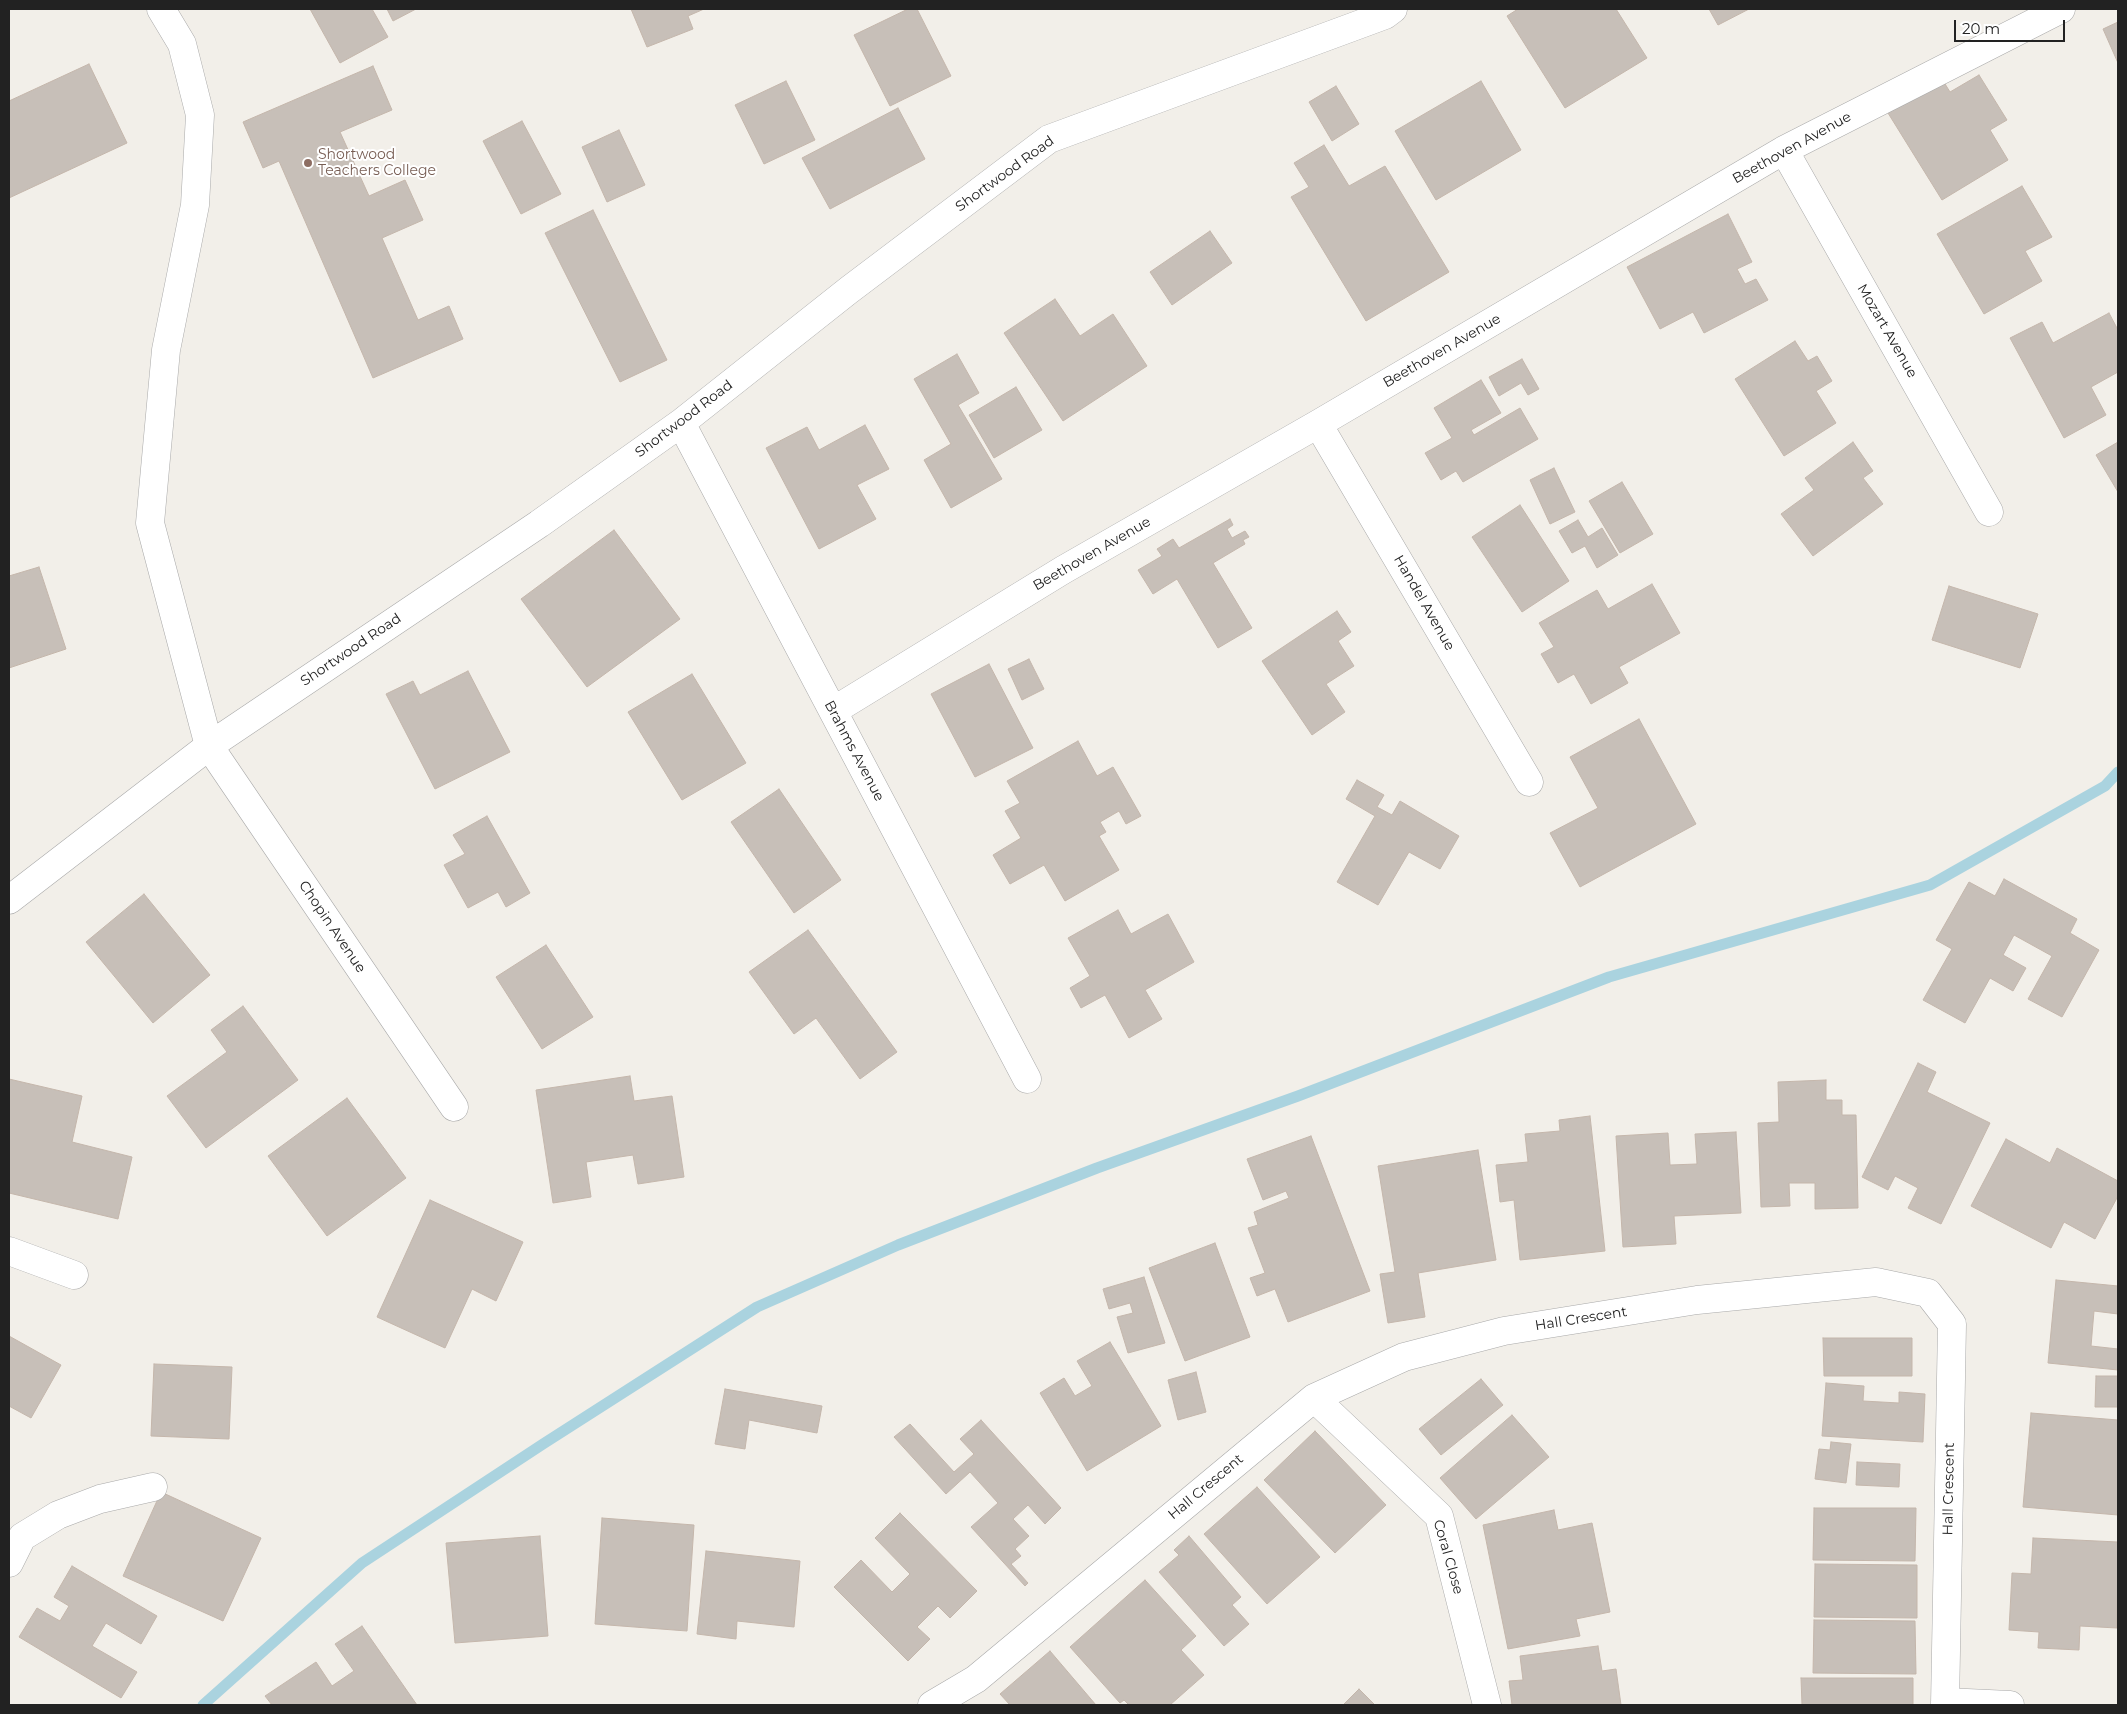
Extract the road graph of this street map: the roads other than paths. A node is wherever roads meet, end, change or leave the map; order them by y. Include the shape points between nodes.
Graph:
1 (160, 9) edge
2 (1393, 9) edge
3 (2061, 9) edge
4 (1784, 150) junction
5 (681, 424) junction
6 (1318, 424) junction
7 (1989, 512) dead end
8 (833, 711) junction
9 (209, 746) junction
10 (1529, 782) dead end
11 (9, 900) edge
12 (1027, 1079) dead end
13 (454, 1107) dead end
14 (9, 1251) edge
15 (74, 1275) dead end
16 (1314, 1398) junction
17 (153, 1487) dead end
18 (9, 1563) edge
19 (1945, 1704) edge
20 (932, 1705) edge
21 (1487, 1705) edge
22 (2010, 1705) edge

1 - 9 street, Chopin Avenue via 182,44 200,115 195,205 166,350 150,523
2 - 5 street, Shortwood Road via 1385,16 1049,138 849,290
3 - 4 street, Beethoven Avenue
4 - 6 street, Beethoven Avenue
4 - 7 street, Mozart Avenue
5 - 8 street, Brahms Avenue
5 - 9 street, Shortwood Road
6 - 8 street, Beethoven Avenue via 1063,570
6 - 10 street, Handel Avenue
8 - 12 street, Brahms Avenue
9 - 11 street, Shortwood Road
9 - 13 street, Chopin Avenue
14 - 15 street
16 - 19 street, Hall Crescent via 1404,1357 1504,1331 1697,1300 1876,1282 1928,1293 1952,1324
16 - 20 street, Hall Crescent via 976,1679
16 - 21 street, Coral Close via 1439,1516
17 - 18 street via 100,1499 58,1514 22,1537
19 - 22 street

